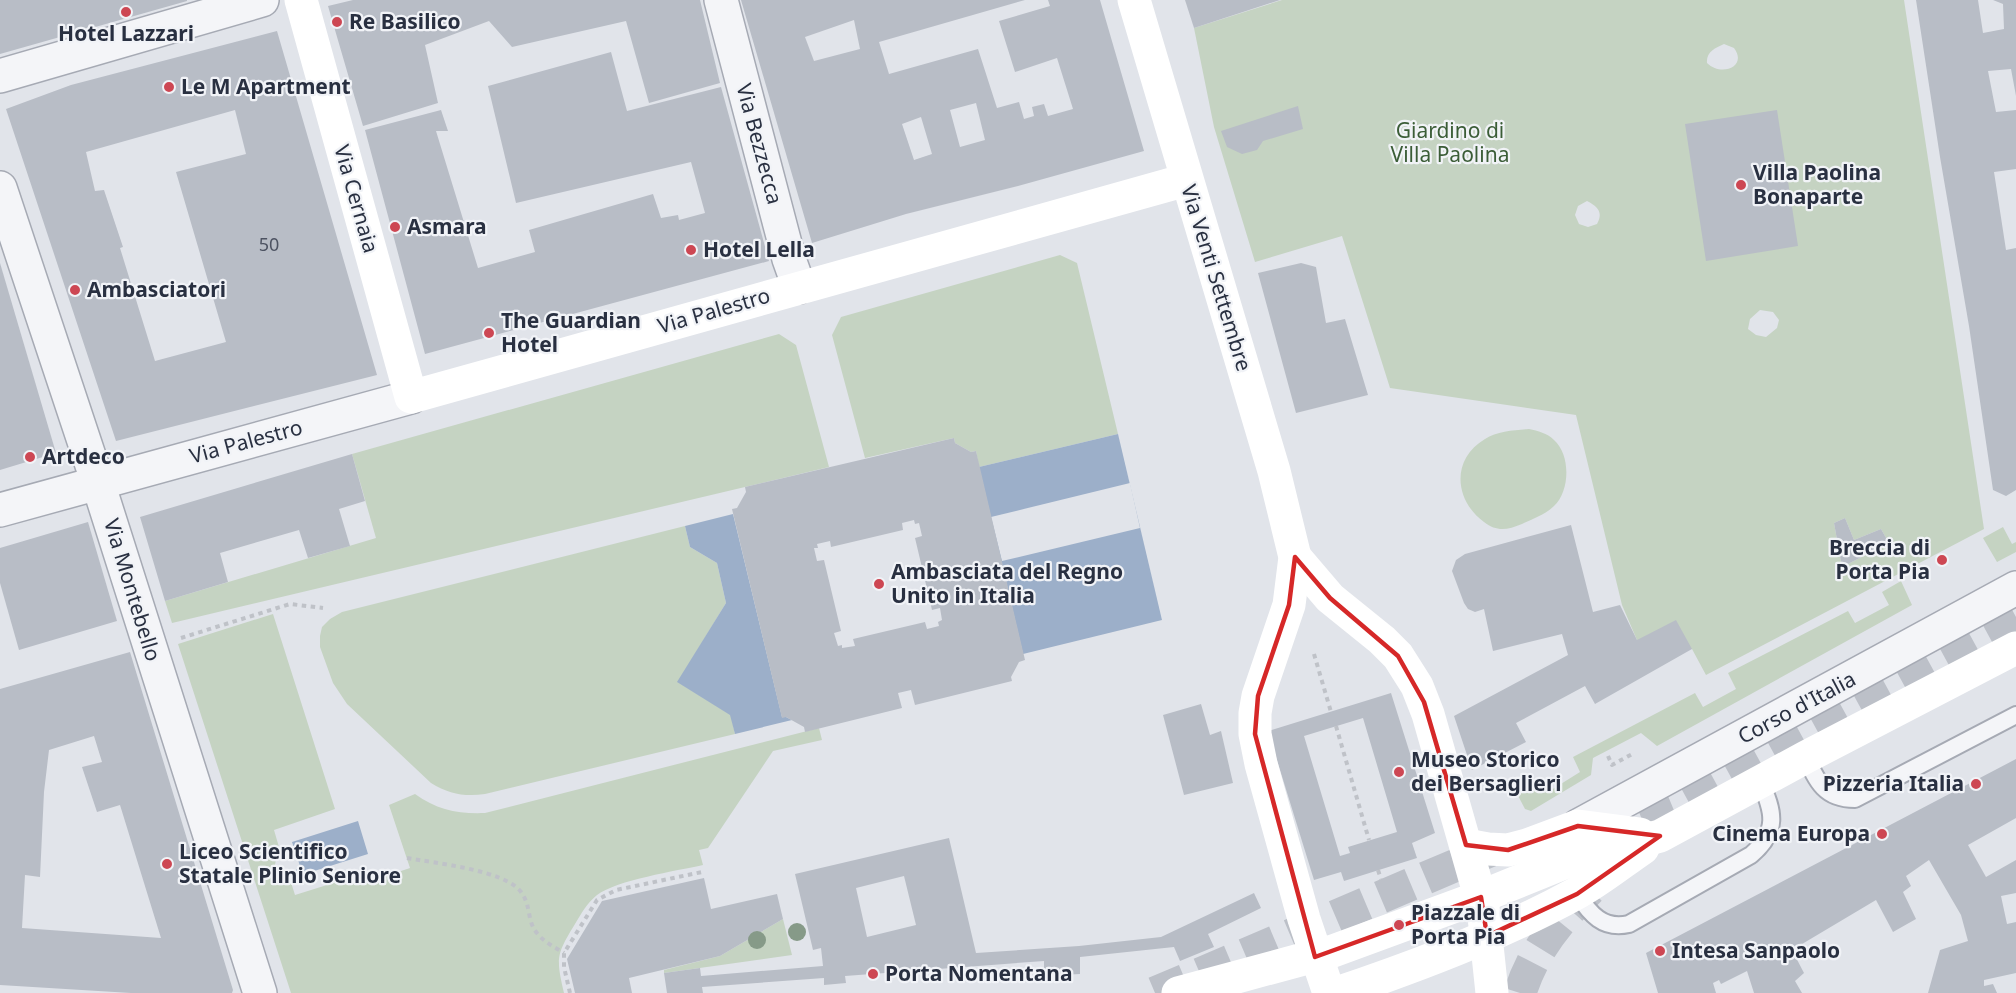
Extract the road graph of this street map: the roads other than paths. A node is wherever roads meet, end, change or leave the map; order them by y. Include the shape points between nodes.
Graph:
1 (262, 0) edge
2 (301, 0) edge
3 (721, 0) edge
4 (1134, 0) edge
5 (0, 76) edge
6 (1186, 180) junction
7 (0, 188) edge
8 (799, 287) junction
9 (411, 397) junction
10 (98, 483) junction
11 (0, 510) edge
12 (1295, 556) junction
13 (2016, 588) edge
14 (2016, 648) edge
15 (2016, 715) edge
16 (1806, 757) junction
17 (1760, 782) junction
18 (1578, 826) junction
19 (1660, 836) junction
20 (1466, 845) junction
21 (1576, 894) junction
22 (1480, 897) junction
23 (1487, 936) junction
24 (1315, 957) junction
25 (1187, 992) edge
26 (260, 993) edge
27 (1329, 993) edge
28 (1337, 993) edge
29 (1492, 993) edge

1 - 5 street
2 - 9 main road, Via Cernaia
3 - 8 street, Via Bezzecca
4 - 6 main road, Via Venti Settembre
6 - 8 main road, Via Palestro
6 - 12 main road, Via Venti Settembre via 1274,471
7 - 10 street, Via Montebello
8 - 9 main road, Via Palestro
9 - 10 street, Via Palestro
10 - 11 street, Via Palestro
10 - 26 street, Via Montebello
12 - 20 main road, Via Venti Settembre via 1330,598 1382,640 1409,672 1428,714
12 - 24 main road, Via Venti Settembre via 1289,605 1262,679 1255,713 1258,750
13 - 18 street, Corso d'Italia
14 - 16 main road
15 - 16 lane via 1855,798 1836,797 1826,790
16 - 17 main road
17 - 19 main road
17 - 21 lane via 1772,810 1771,827 1751,855 1629,924 1620,926 1596,919
18 - 19 main road, Corso d'Italia
18 - 20 main road, Corso d'Italia via 1508,850
19 - 21 main road
19 - 22 main road via 1574,860
20 - 22 main road
21 - 23 main road
22 - 23 main road
22 - 24 main road
23 - 28 main road
23 - 29 main road
24 - 25 main road
24 - 27 main road

